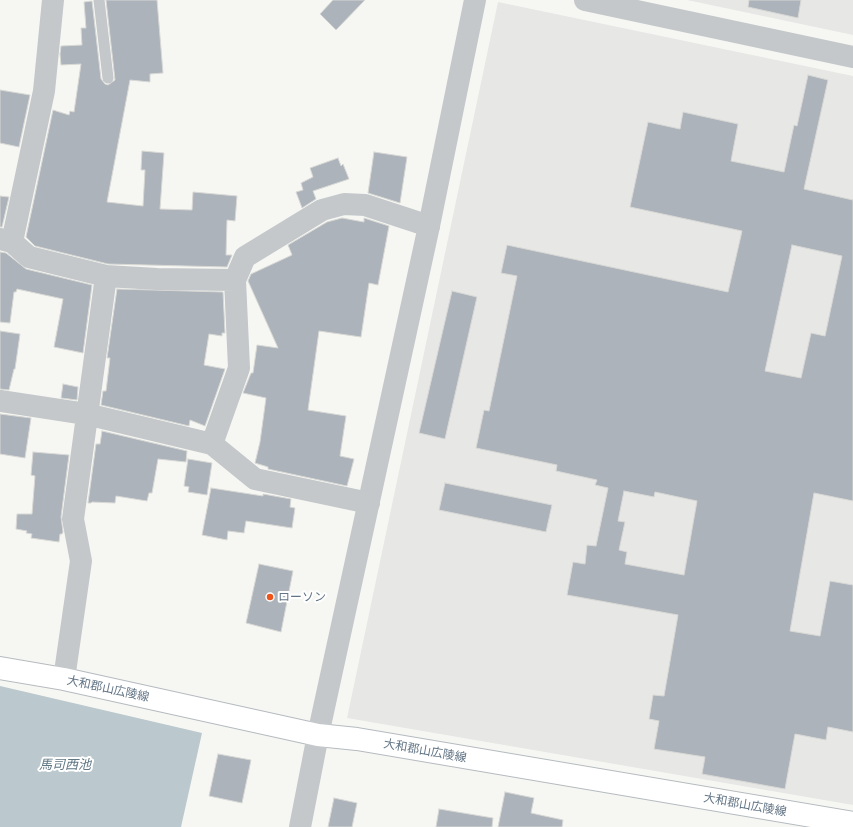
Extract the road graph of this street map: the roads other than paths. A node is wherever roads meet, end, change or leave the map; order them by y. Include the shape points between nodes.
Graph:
1 (53, 0) edge
2 (99, 0) edge
3 (475, 0) edge
4 (586, 0) edge
5 (853, 57) edge
6 (108, 78) dead end
7 (429, 226) junction
8 (6, 241) edge
9 (106, 276) junction
10 (235, 280) junction
11 (0, 401) edge
12 (86, 414) junction
13 (212, 444) junction
14 (369, 503) junction
15 (0, 668) edge
16 (64, 679) junction
17 (318, 735) junction
18 (853, 823) edge
19 (300, 827) edge

1 - 8 street via 44,91
2 - 6 lane
3 - 7 street
4 - 5 street
7 - 10 street via 365,204 344,204 322,210 245,257
7 - 14 street
8 - 9 street via 30,257
9 - 10 street
9 - 12 street
10 - 13 street via 239,368
11 - 12 street
12 - 13 street
12 - 16 street via 73,519 81,561
13 - 14 street via 255,479
14 - 17 street
15 - 16 main road, 大和郡山広陵線
16 - 17 main road, 大和郡山広陵線
17 - 18 main road, 大和郡山広陵線 via 357,739
17 - 19 street

